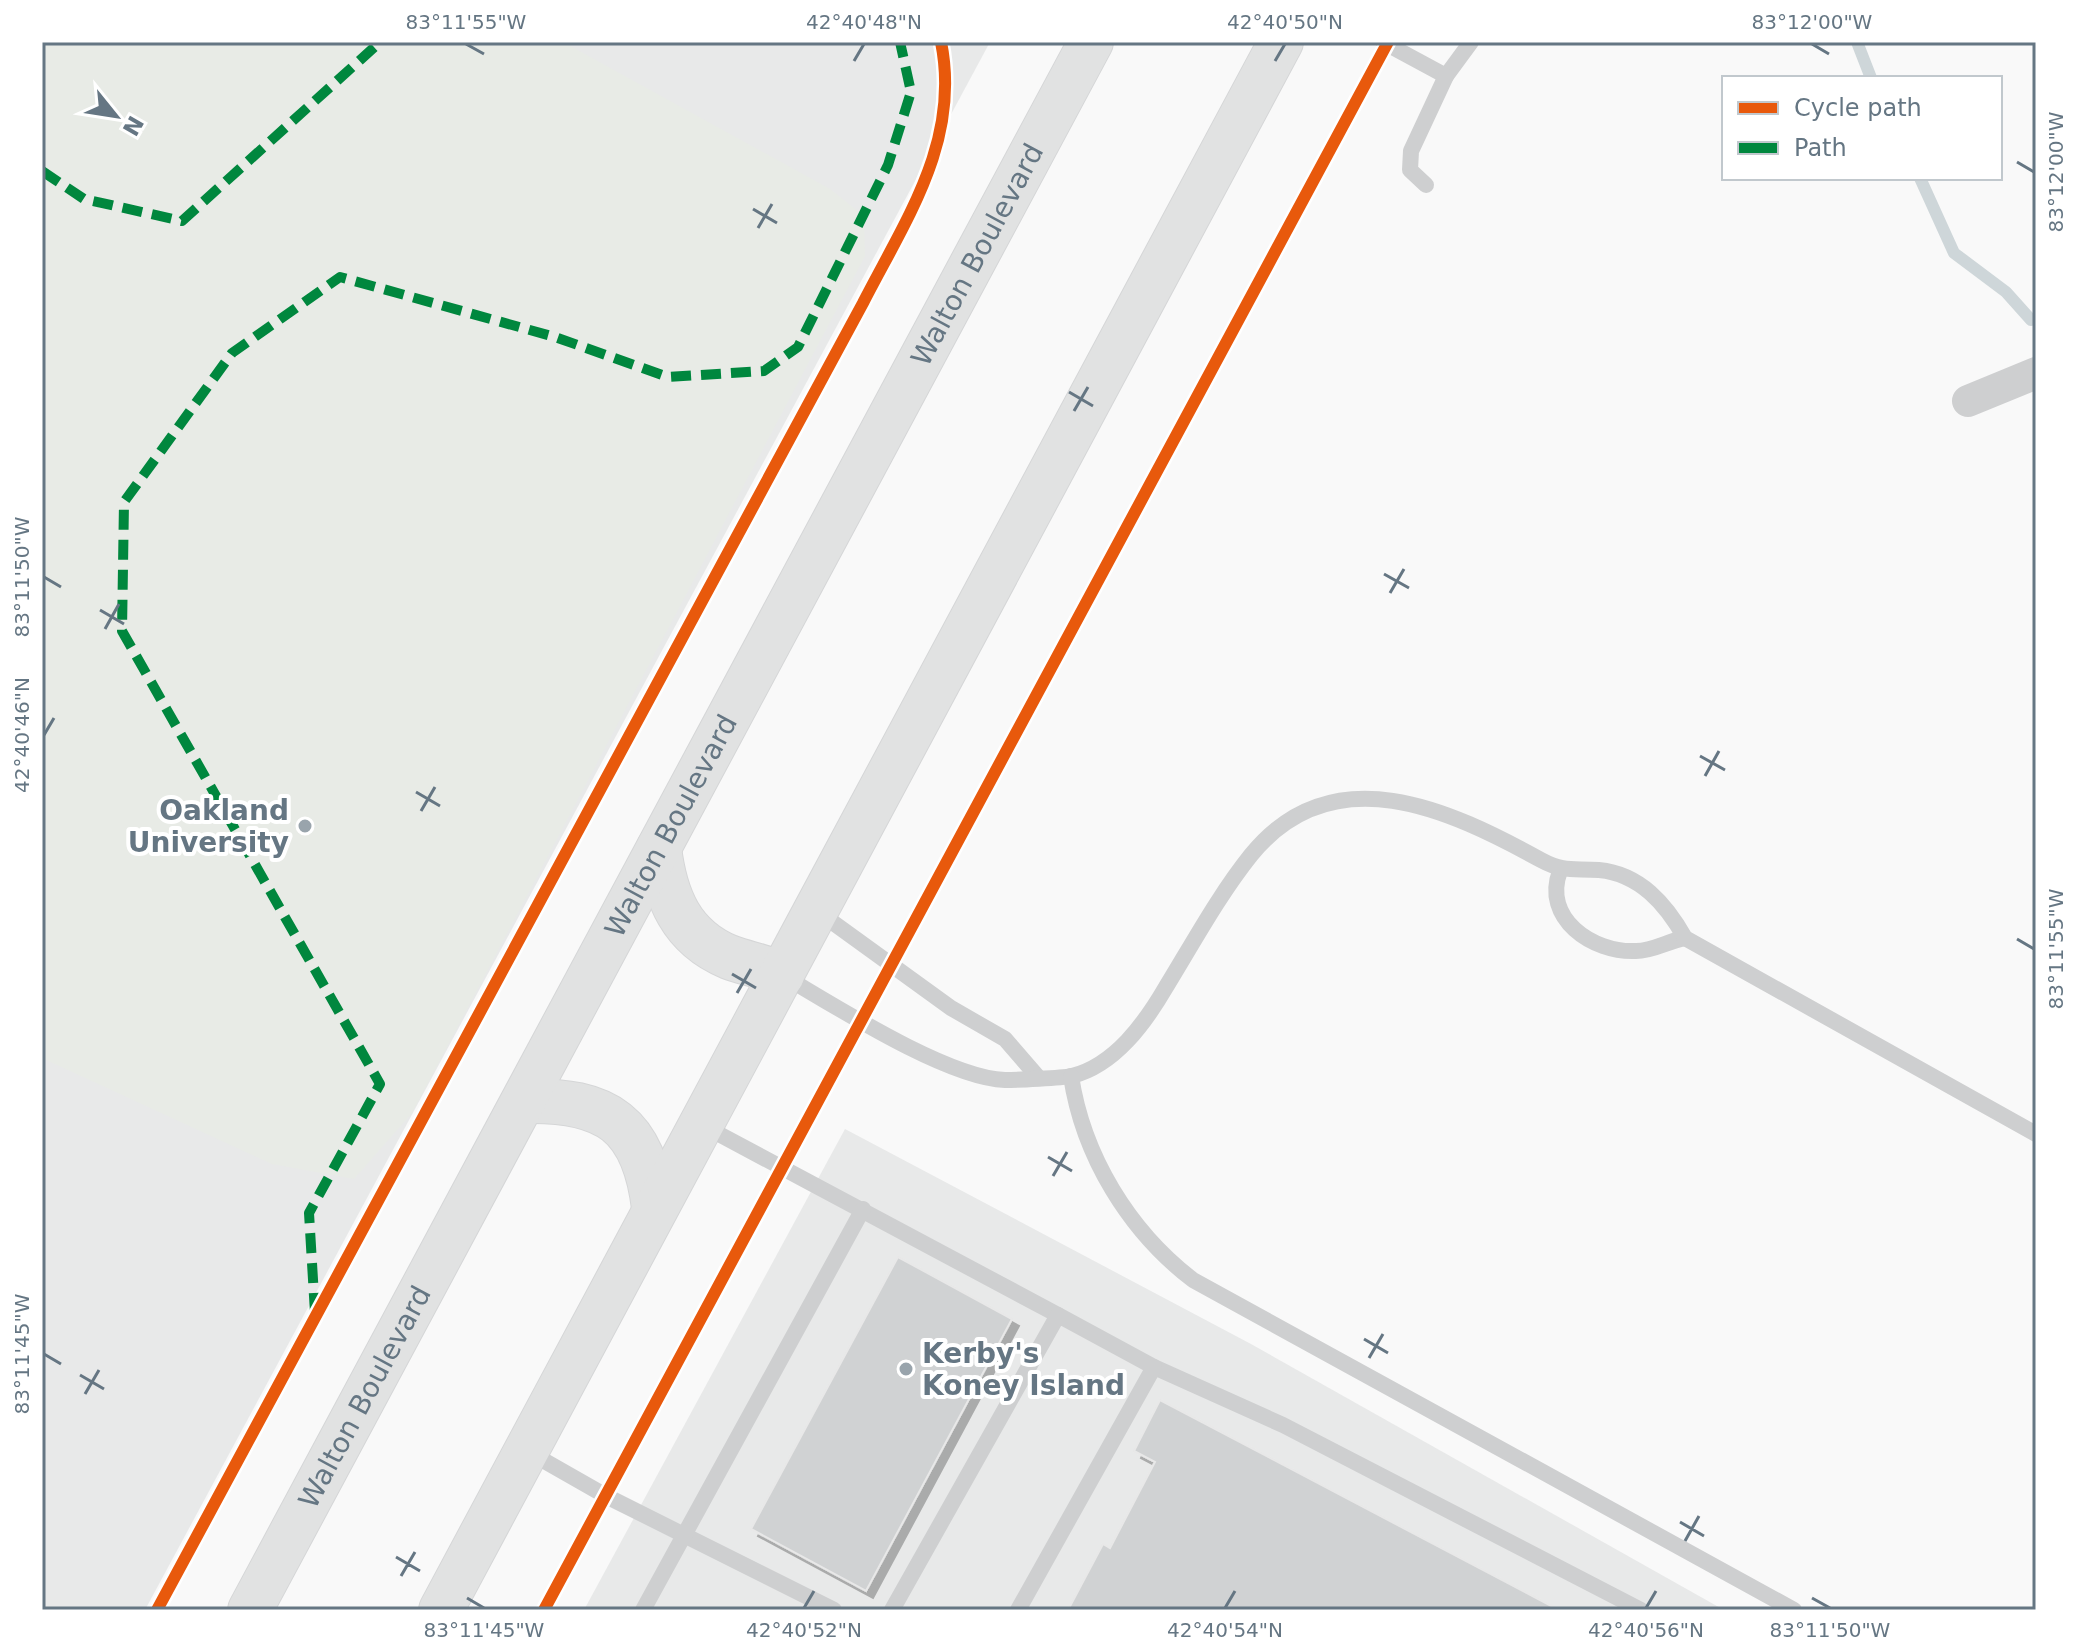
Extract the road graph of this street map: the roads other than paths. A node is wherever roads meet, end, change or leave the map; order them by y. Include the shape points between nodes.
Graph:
1 (1091, 42) edge
2 (1281, 42) edge
3 (1383, 42) edge
4 (1471, 42) edge
5 (1446, 76) junction
6 (1426, 185) dead end
7 (2036, 373) edge
8 (1968, 401) dead end
9 (659, 848) junction
10 (1560, 871) junction
11 (817, 911) junction
12 (1685, 938) junction
13 (782, 975) junction
14 (1037, 1076) junction
15 (1071, 1076) junction
16 (524, 1101) junction
17 (700, 1125) junction
18 (2036, 1134) edge
19 (654, 1208) junction
20 (863, 1209) junction
21 (1058, 1315) junction
22 (1154, 1367) junction
23 (526, 1451) junction
24 (687, 1535) junction
25 (250, 1610) edge
26 (441, 1610) edge
27 (643, 1610) edge
28 (834, 1610) edge
29 (892, 1610) edge
30 (1018, 1610) edge
31 (1641, 1610) edge
32 (1794, 1610) edge

1 - 9 main road, Walton Boulevard
2 - 11 main road
3 - 5 lane
4 - 5 lane
5 - 6 lane via 1411,151 1410,170
7 - 8 street
9 - 13 main road via 663,883 689,931 733,959 759,963
9 - 16 main road, Walton Boulevard
10 - 12 lane via 1599,870 1634,881 1670,911
10 - 12 lane via 1554,887 1565,918 1587,942 1635,952
10 - 15 lane via 1455,816 1416,804 1386,798 1321,806 1284,824 1253,853 1144,1024 1114,1051
11 - 13 main road
11 - 14 lane via 951,1008 1005,1039
12 - 18 lane
13 - 14 lane via 860,1020 967,1071 1005,1080
13 - 17 main road
14 - 15 lane
15 - 32 lane via 1077,1116 1126,1212 1166,1260 1193,1280
16 - 19 main road via 574,1102 618,1121 643,1159
16 - 25 main road, Walton Boulevard
17 - 19 main road
17 - 20 lane
19 - 23 main road
20 - 21 lane
20 - 24 lane
21 - 22 lane
21 - 29 lane
22 - 30 lane
22 - 31 lane via 1283,1425
23 - 24 lane
23 - 26 main road
24 - 27 lane
24 - 28 lane

